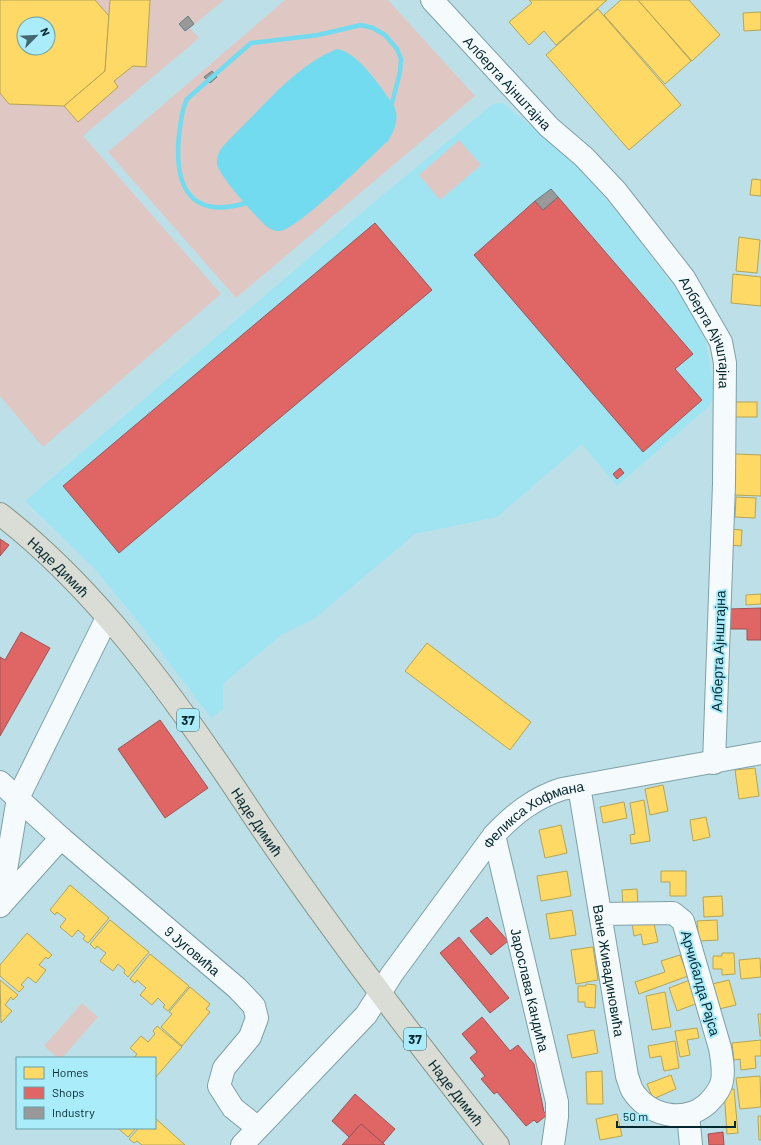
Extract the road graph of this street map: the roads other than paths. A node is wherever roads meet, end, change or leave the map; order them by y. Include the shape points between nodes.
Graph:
1 (432, 0) edge
2 (0, 514) edge
3 (107, 618) junction
4 (761, 753) edge
5 (714, 763) junction
6 (0, 782) edge
7 (579, 786) junction
8 (18, 798) junction
9 (494, 834) junction
10 (61, 838) junction
11 (0, 906) edge
12 (600, 914) junction
13 (380, 994) junction
14 (688, 1114) junction
15 (258, 1128) junction
16 (242, 1145) edge
17 (498, 1145) edge
18 (553, 1145) edge
19 (691, 1145) edge

1 - 5 street, Алберта Ајнштајна via 549,126 584,157 616,191 684,278 721,342 725,363 724,484
2 - 3 main road, Наде Димић / 37 via 52,559
3 - 8 street
3 - 13 main road, Наде Димић / 37 via 148,667 194,729
4 - 5 street, Феликса Хофмана
5 - 7 street, Феликса Хофмана
6 - 8 street, 9 Југовића
7 - 9 street, Феликса Хофмана via 546,794 514,815
7 - 12 street, Ване Живадиновића
8 - 10 street, 9 Југовића
8 - 11 street
9 - 13 street, Феликса Хофмана
9 - 18 street, Јарослава Кандића via 557,1102
10 - 11 street
10 - 15 street, 9 Југовића via 237,988 254,1006 257,1018 250,1036 224,1068 219,1086 233,1108
12 - 14 street, Ване Живадиновића via 623,1058 632,1090 643,1103 664,1115
12 - 14 street, Арчибалда Рајса via 673,913 686,928 723,1067 722,1082 714,1097 699,1110
13 - 15 street, Феликса Хофмана via 366,1015
13 - 17 main road, Наде Димић / 37
14 - 19 street
15 - 16 street, Феликса Хофмана

